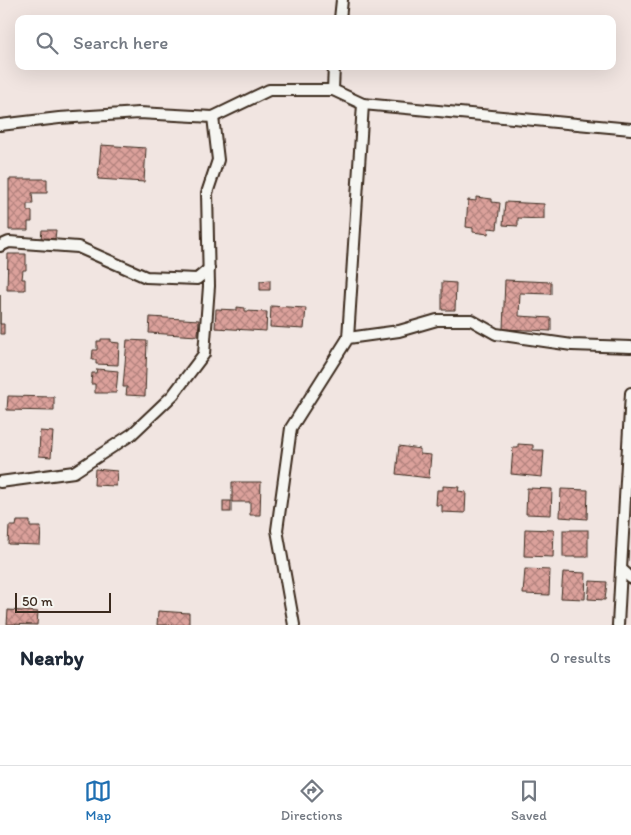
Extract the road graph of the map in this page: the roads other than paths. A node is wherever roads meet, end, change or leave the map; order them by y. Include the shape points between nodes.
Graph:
1 (342, 0) edge
2 (340, 15) edge
3 (334, 70) edge
4 (333, 90) junction
5 (363, 104) junction
6 (213, 117) junction
7 (0, 125) edge
8 (631, 129) edge
9 (0, 246) edge
10 (209, 269) junction
11 (348, 338) junction
12 (631, 347) edge
13 (631, 393) edge
14 (0, 482) edge
15 (621, 569) junction
16 (631, 578) edge
17 (294, 625) edge
18 (618, 625) edge

1 - 2 street
3 - 4 street
4 - 5 street
4 - 6 street via 269,90
5 - 8 street
5 - 11 street
6 - 7 street via 139,113
6 - 10 street via 218,160 207,193
9 - 10 street via 9,242 78,247 146,277 197,279
10 - 14 street via 204,354 173,396 132,434 74,472
11 - 12 street via 399,331 437,320 471,320 496,334 572,345
11 - 17 street via 292,428 277,530
13 - 15 street
15 - 16 street
15 - 18 street

